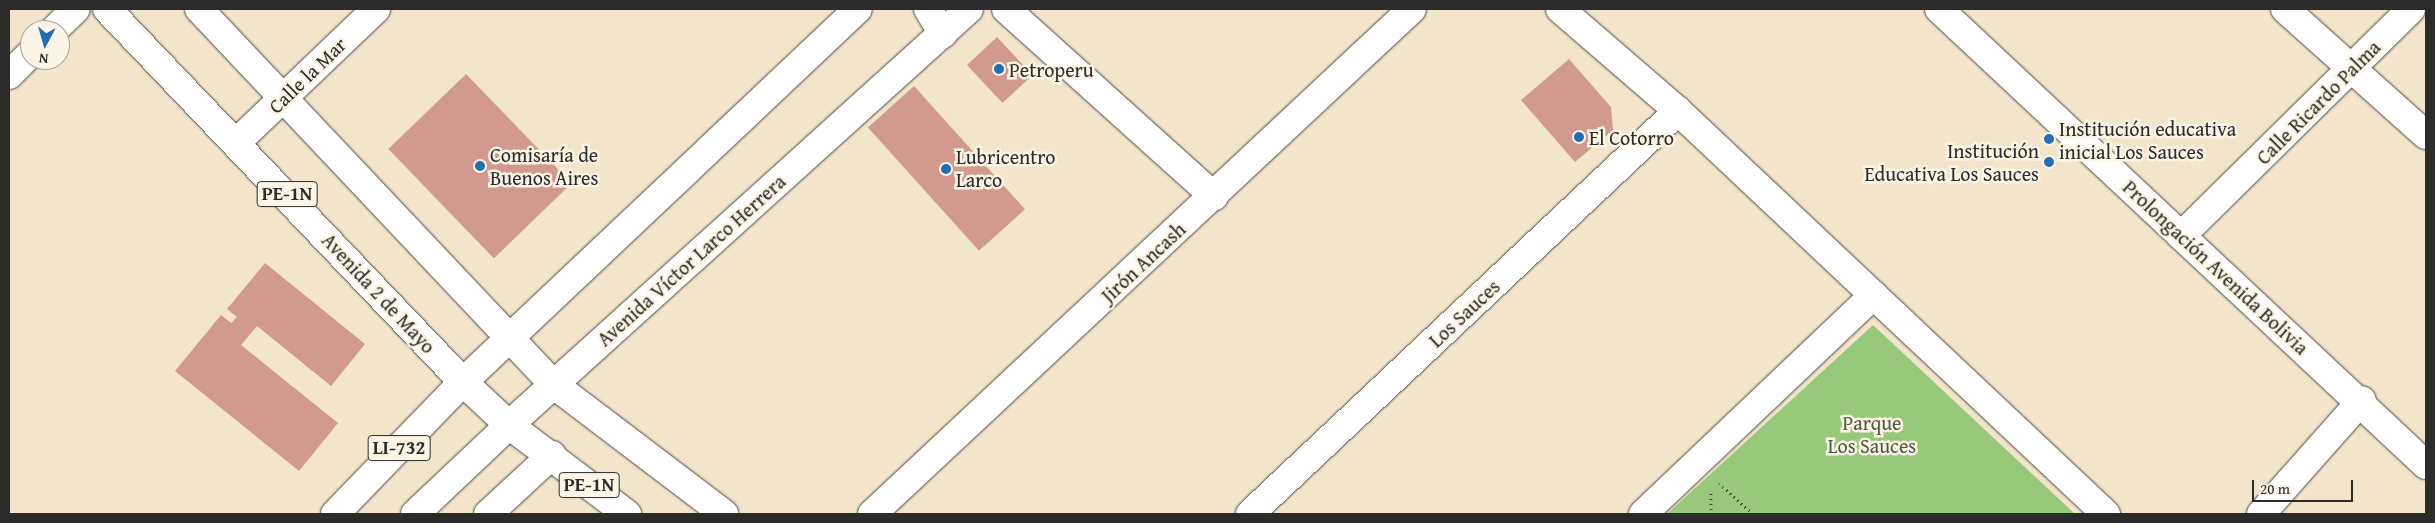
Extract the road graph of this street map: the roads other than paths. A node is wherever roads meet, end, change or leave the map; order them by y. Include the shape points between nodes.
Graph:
1 (76, 9) edge
2 (107, 9) edge
3 (199, 9) edge
4 (376, 9) edge
5 (858, 9) edge
6 (928, 9) edge
7 (969, 9) edge
8 (1006, 9) edge
9 (1412, 9) edge
10 (1560, 9) edge
11 (1938, 9) edge
12 (2285, 9) edge
13 (2411, 9) edge
14 (64, 20) edge
15 (943, 34) junction
16 (20, 64) edge
17 (2353, 68) junction
18 (9, 75) edge
19 (283, 98) junction
20 (1678, 111) junction
21 (2426, 135) edge
22 (238, 141) junction
23 (1214, 196) junction
24 (2181, 236) junction
25 (1874, 296) junction
26 (509, 339) junction
27 (463, 382) junction
28 (553, 384) junction
29 (2362, 400) junction
30 (509, 425) junction
31 (552, 455) junction
32 (2426, 465) edge
33 (335, 514) edge
34 (415, 514) edge
35 (488, 514) edge
36 (627, 514) edge
37 (724, 514) edge
38 (872, 514) edge
39 (1250, 514) edge
40 (1643, 514) edge
41 (2106, 514) edge
42 (2261, 514) edge

1 - 14 main road
2 - 22 main road, Avenida 2 de Mayo / PE-1N
3 - 19 main road
4 - 19 main road, Calle la Mar
5 - 26 main road
6 - 15 main road
7 - 15 main road, Avenida Víctor Larco Herrera
8 - 23 main road
9 - 23 main road, Jirón Ancash
10 - 20 main road
11 - 24 main road, Prolongación Avenida Bolivia
12 - 17 main road
13 - 17 main road, Calle Ricardo Palma
15 - 28 main road, Avenida Víctor Larco Herrera
16 - 18 main road
17 - 21 main road
17 - 24 main road, Calle Ricardo Palma
19 - 22 main road, Calle la Mar
19 - 26 main road
20 - 25 main road
20 - 39 main road, Los Sauces
22 - 27 main road, Avenida 2 de Mayo / PE-1N
23 - 38 main road, Jirón Ancash
24 - 29 main road, Prolongación Avenida Bolivia
25 - 40 main road
25 - 41 main road
26 - 27 main road
26 - 28 main road
27 - 30 main road, Avenida 2 de Mayo / PE-1N
27 - 33 main road, LI-732
28 - 30 main road, Avenida Víctor Larco Herrera
28 - 37 main road
29 - 32 main road, Prolongación Avenida Bolivia
29 - 42 main road
30 - 31 main road, Avenida 2 de Mayo / PE-1N
30 - 34 main road, Avenida Víctor Larco Herrera / LI-732
31 - 35 main road
31 - 36 main road, Avenida 2 de Mayo / PE-1N

